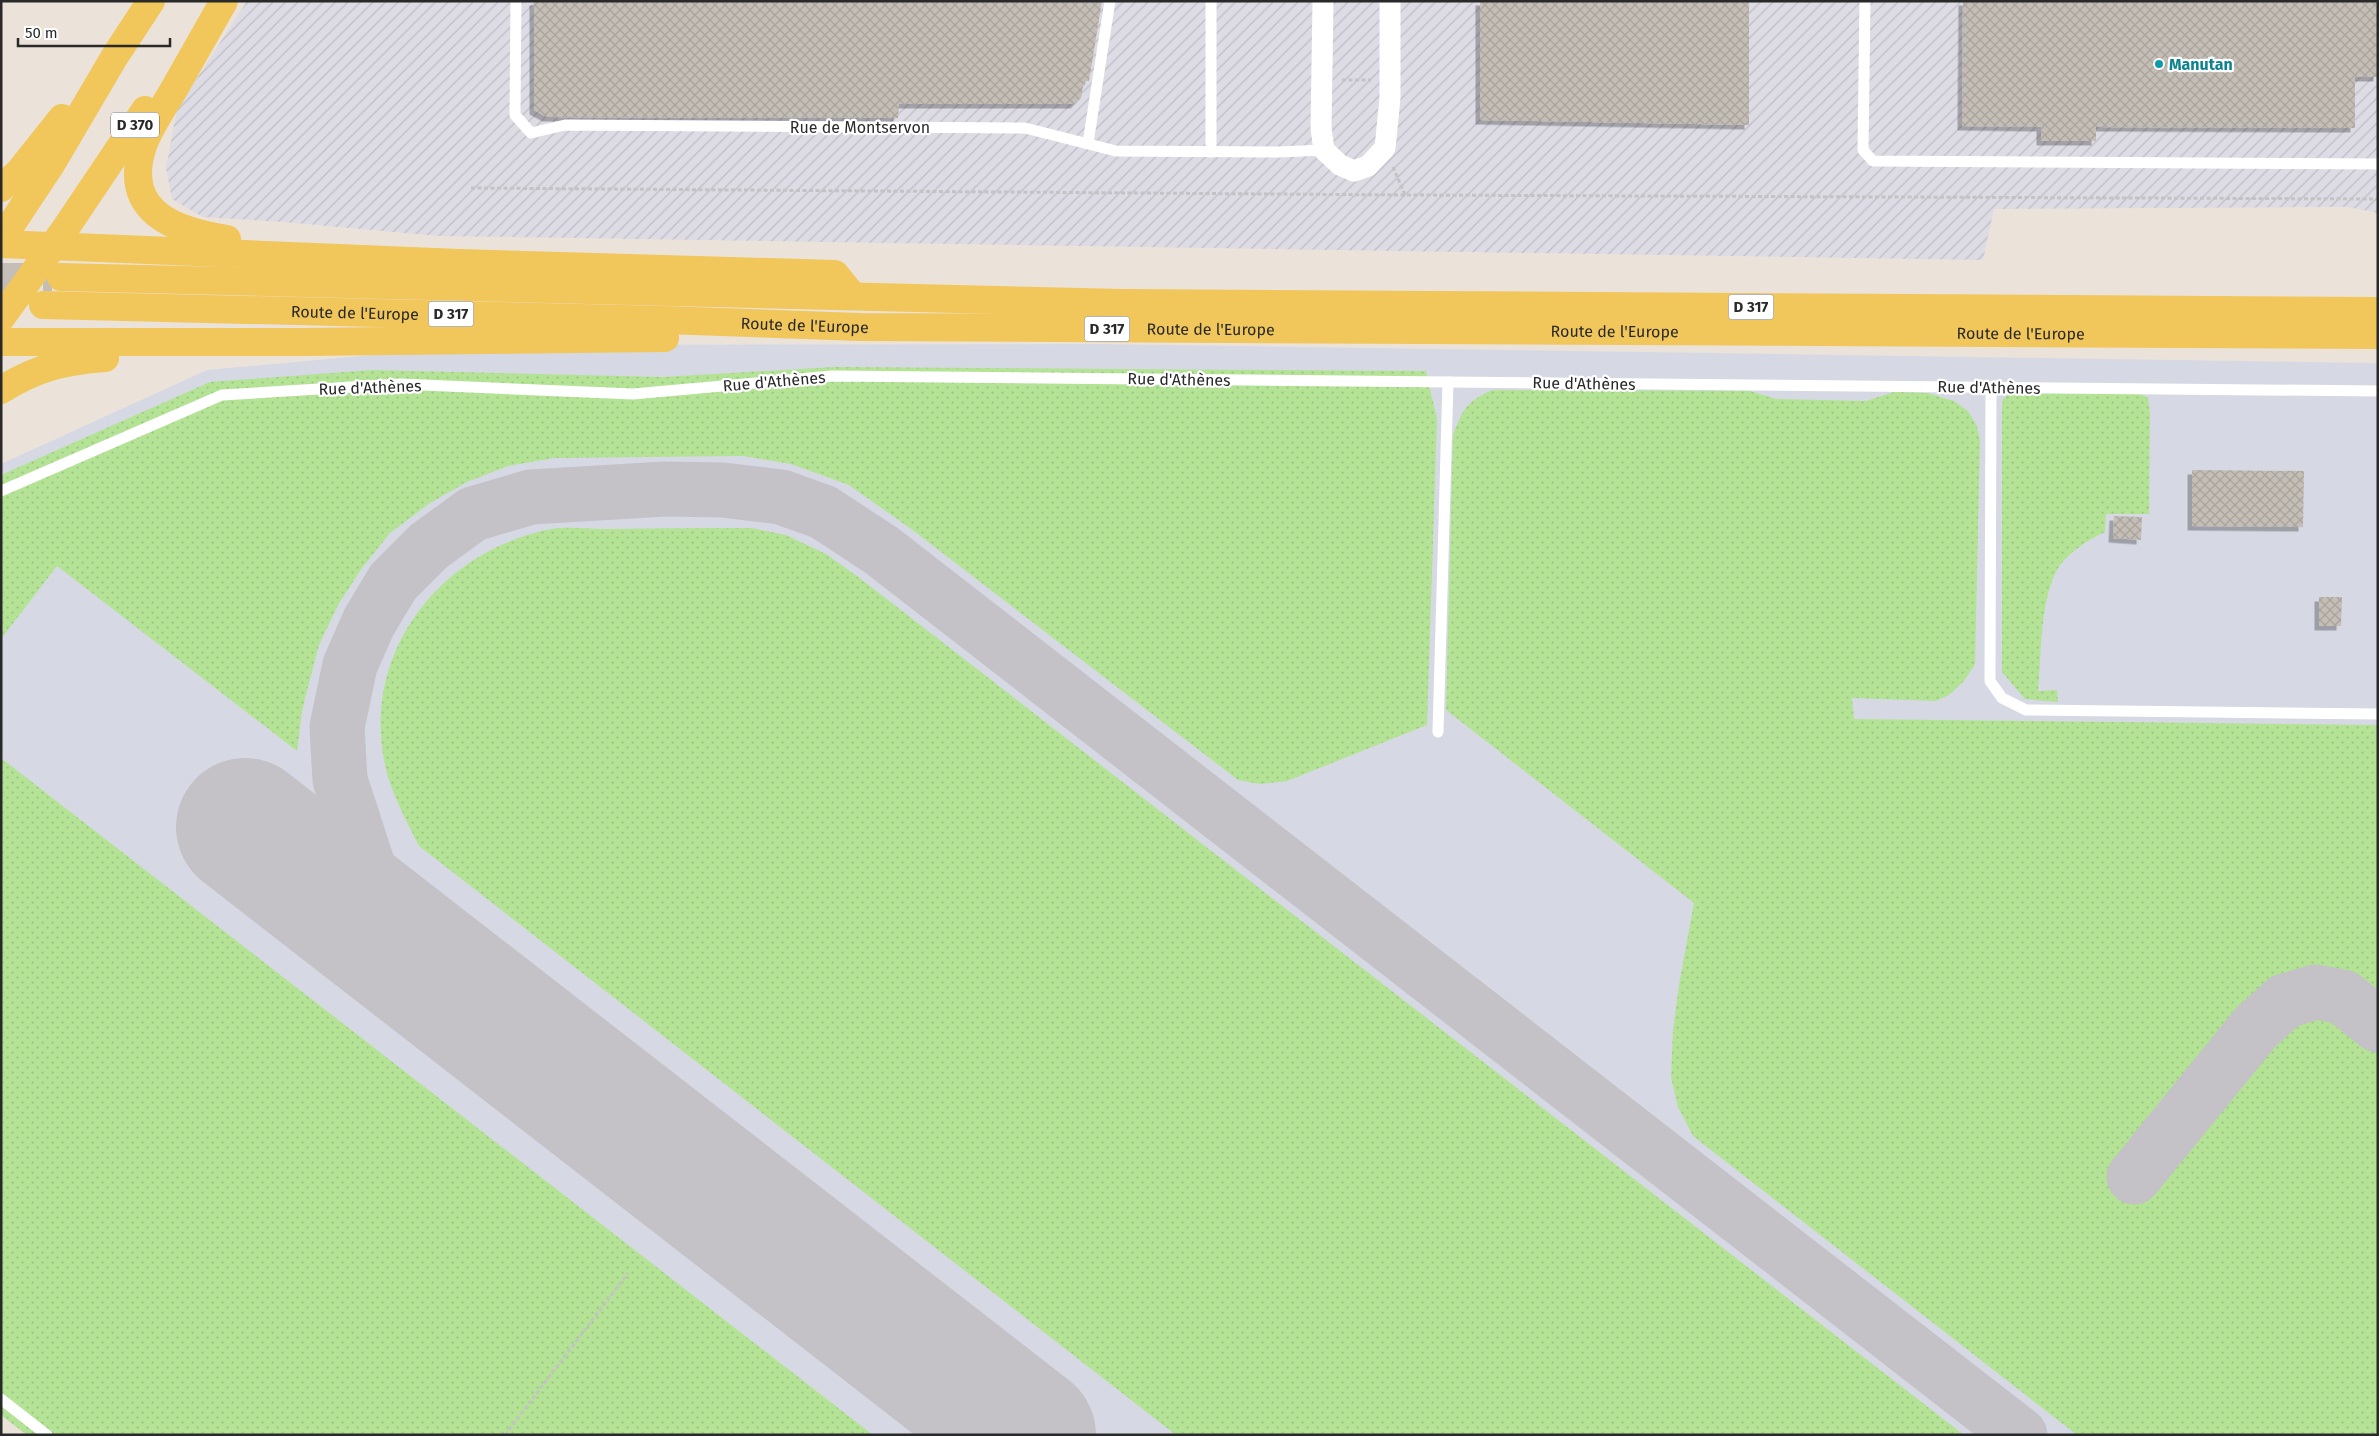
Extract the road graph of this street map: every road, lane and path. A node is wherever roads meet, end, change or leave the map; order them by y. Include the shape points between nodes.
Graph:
1 (151, 1) edge
2 (215, 1) edge
3 (224, 1) edge
4 (516, 1) edge
5 (1110, 1) edge
6 (1212, 1) edge
7 (1323, 1) edge
8 (1390, 1) edge
9 (1865, 1) edge
10 (115, 56) junction
11 (1322, 80) junction
12 (1389, 80) junction
13 (1088, 143) junction
14 (1385, 148) junction
15 (1324, 150) junction
16 (1211, 152) junction
17 (2378, 164) edge
18 (1, 188) edge
19 (471, 188) dead end
20 (1405, 195) junction
21 (2378, 199) edge
22 (1, 242) edge
23 (53, 246) junction
24 (357, 258) junction
25 (61, 277) tunnel mouth
26 (852, 296) junction
27 (43, 305) tunnel mouth
28 (2378, 311) edge
29 (1, 318) edge
30 (860, 327) junction
31 (2378, 335) edge
32 (1, 342) edge
33 (301, 342) junction
34 (1448, 382) junction
35 (1991, 387) junction
36 (1, 390) edge
37 (2378, 391) edge
38 (1, 491) edge
39 (2378, 714) edge
40 (1438, 732) dead end
41 (628, 1273) dead end
42 (1, 1399) edge
43 (47, 1435) edge
44 (505, 1435) edge

1 - 10 main road
2 - 23 main road, D 370
3 - 24 main road via 142,148 138,165 146,200 156,214 172,226 201,235
4 - 13 lane, Rue de Montservon via 515,115 531,133 565,125 1025,128
5 - 13 lane
6 - 16 lane
7 - 11 street
8 - 12 street
9 - 17 lane via 1862,150 1873,161
10 - 18 main road via 19,172
10 - 22 main road
11 - 12 path
11 - 15 street
12 - 14 street
13 - 16 lane, Rue de Montservon via 1116,150
14 - 15 street via 1368,166 1354,171 1340,165
14 - 20 path
15 - 16 lane, Rue de Montservon
19 - 20 path
20 - 21 path
22 - 23 main road
23 - 24 main road
23 - 29 main road, D 370
24 - 26 main road via 835,274
25 - 26 main road, Route de l'Europe / D 317
26 - 28 main road, Route de l'Europe / D 317 via 1123,303
27 - 30 main road, Route de l'Europe / D 317
30 - 31 main road, Route de l'Europe / D 317
30 - 33 main road via 838,336
32 - 33 main road
33 - 36 main road via 73,360 50,365
34 - 35 lane, Rue d'Athènes
34 - 38 lane, Rue d'Athènes via 832,376 633,394 400,384 222,395
34 - 40 lane
35 - 37 lane, Rue d'Athènes
35 - 39 lane via 1990,681 2002,698 2026,710
41 - 44 path
42 - 43 lane

